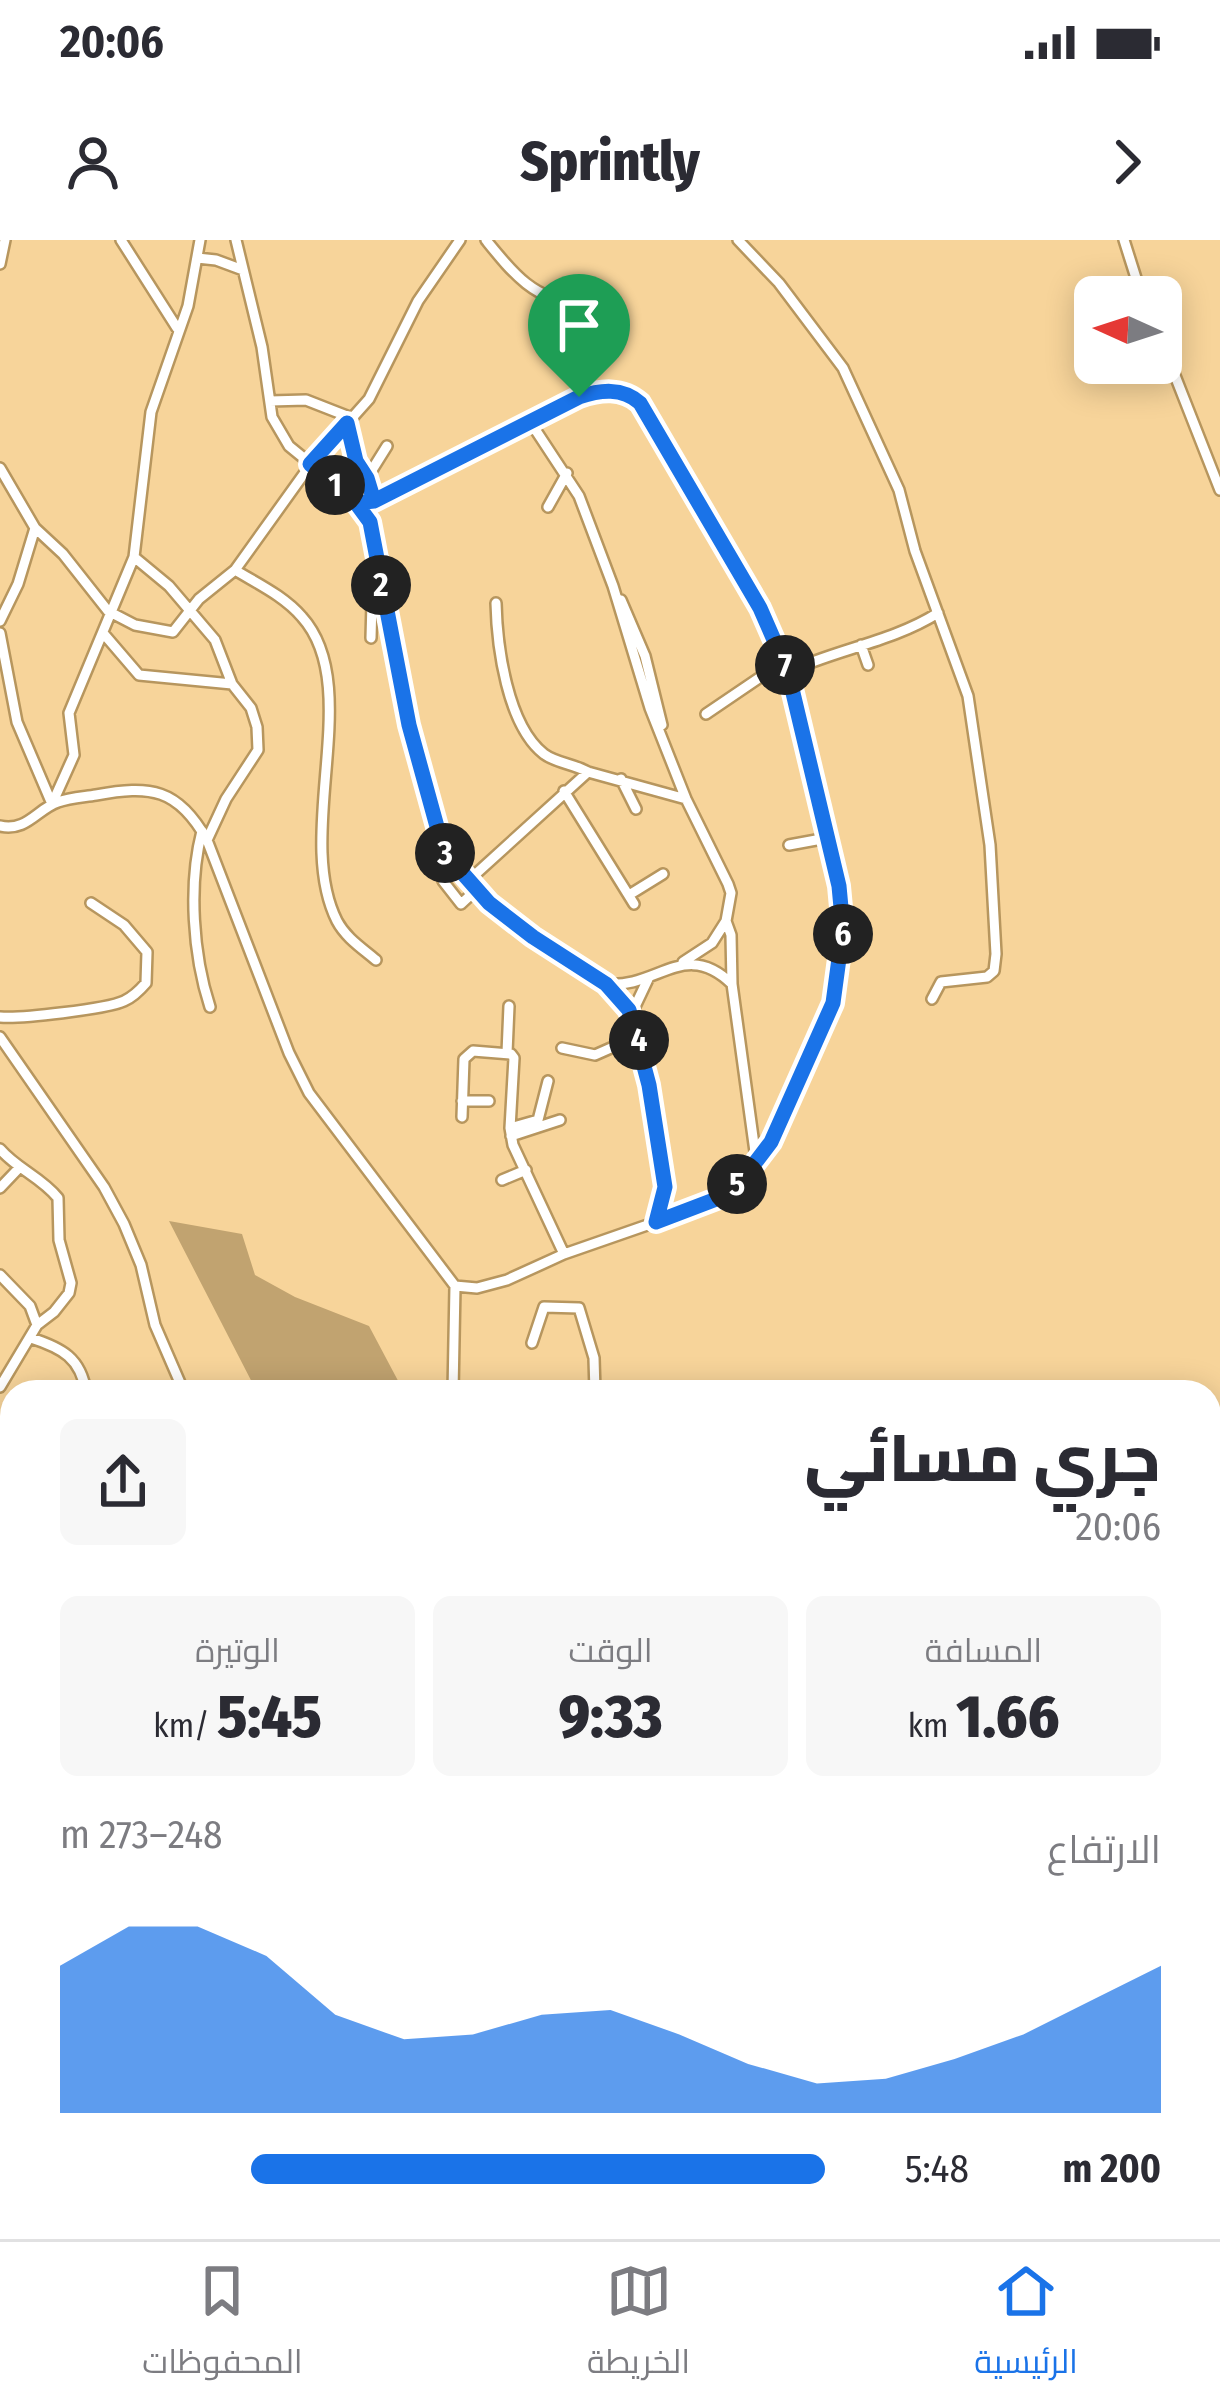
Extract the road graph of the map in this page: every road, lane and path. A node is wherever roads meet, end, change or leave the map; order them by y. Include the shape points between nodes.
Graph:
1 (5, 240) edge
2 (122, 240) edge
3 (200, 240) edge
4 (236, 240) edge
5 (460, 240) edge
6 (486, 240) edge
7 (739, 240) edge
8 (1124, 240) edge
9 (196, 258) junction
10 (0, 264) edge
11 (242, 270) junction
12 (1135, 276) edge
13 (578, 302) dead end
14 (177, 328) junction
15 (1178, 384) edge
16 (270, 401) junction
17 (349, 420) junction
18 (529, 420) junction
19 (387, 446) dead end
20 (310, 464) junction
21 (0, 468) edge
22 (567, 473) junction
23 (367, 478) junction
24 (1220, 490) edge
25 (374, 501) junction
26 (356, 503) junction
27 (548, 507) dead end
28 (35, 528) junction
29 (134, 556) junction
30 (235, 570) junction
31 (380, 578) junction
32 (496, 603) dead end
33 (111, 612) junction
34 (189, 613) junction
35 (938, 613) junction
36 (0, 621) edge
37 (0, 633) edge
38 (102, 633) junction
39 (371, 638) dead end
40 (861, 645) junction
41 (868, 665) dead end
42 (786, 667) junction
43 (232, 684) junction
44 (706, 713) dead end
45 (588, 772) junction
46 (621, 779) junction
47 (564, 791) junction
48 (686, 799) junction
49 (52, 804) junction
50 (636, 809) dead end
51 (0, 826) edge
52 (205, 835) junction
53 (826, 838) junction
54 (789, 845) dead end
55 (663, 874) dead end
56 (443, 881) dead end
57 (472, 885) junction
58 (91, 903) dead end
59 (726, 921) junction
60 (376, 960) dead end
61 (683, 962) junction
62 (649, 977) junction
63 (606, 984) junction
64 (732, 984) junction
65 (932, 998) dead end
66 (509, 1006) dead end
67 (210, 1007) dead end
68 (631, 1015) junction
69 (0, 1017) edge
70 (638, 1036) junction
71 (0, 1037) edge
72 (562, 1048) dead end
73 (507, 1053) junction
74 (548, 1081) dead end
75 (462, 1101) junction
76 (489, 1101) dead end
77 (461, 1118) dead end
78 (560, 1120) dead end
79 (510, 1132) junction
80 (0, 1149) edge
81 (756, 1159) junction
82 (19, 1168) junction
83 (526, 1170) junction
84 (502, 1180) dead end
85 (0, 1188) edge
86 (656, 1222) junction
87 (564, 1254) junction
88 (0, 1275) edge
89 (455, 1286) junction
90 (37, 1325) junction
91 (32, 1338) junction
92 (532, 1343) dead end
93 (5, 1380) edge
94 (83, 1380) edge
95 (179, 1380) edge
96 (453, 1380) edge
97 (595, 1380) edge

1 - 10 street
2 - 14 street
3 - 9 street
4 - 11 street
5 - 17 street via 418,301 369,399
6 - 13 street via 531,289
7 - 35 street via 843,368 899,490
8 - 12 street
9 - 11 street
9 - 14 street
11 - 16 street
14 - 29 street via 151,412
15 - 24 street
16 - 17 street via 306,400
16 - 20 street via 278,430
17 - 20 street
17 - 23 street
18 - 22 street
18 - 25 street
18 - 42 street via 594,392 633,397 760,608
19 - 23 street
20 - 26 street
20 - 30 street
21 - 28 street
22 - 27 street
22 - 48 street
23 - 25 street
25 - 26 street
26 - 31 street via 370,522
28 - 33 street
28 - 36 street
29 - 33 street
29 - 34 street
30 - 34 street
30 - 60 street via 287,602 317,640 330,712 322,802 328,896 349,938
31 - 39 street
31 - 57 street via 437,832
32 - 45 street via 498,654 519,717 543,753
33 - 34 street via 167,633
33 - 38 street
34 - 43 street via 214,640
35 - 40 street
35 - 65 street via 974,725 996,954 986,977 941,982
37 - 49 street via 17,722
38 - 43 street via 139,675
38 - 49 street via 70,713 74,755
40 - 41 street
40 - 42 street
42 - 44 street
42 - 53 street
43 - 52 street via 254,717 258,750
45 - 46 street
45 - 47 street
46 - 48 street
46 - 50 street
47 - 55 street via 632,900
47 - 57 street
48 - 59 street via 731,893
49 - 51 street via 38,818
49 - 52 street via 163,793
52 - 67 street via 196,908
52 - 89 street via 309,1093
53 - 54 street
53 - 81 street via 842,906 838,986 771,1142
56 - 57 street via 461,904
57 - 63 street
58 - 69 street via 146,952 146,983 109,1006
59 - 61 street via 712,943
59 - 64 street
61 - 62 street
61 - 64 street
62 - 63 street
62 - 68 street
63 - 68 street
64 - 81 street
66 - 73 street
68 - 70 street
70 - 72 street via 596,1055
70 - 86 street via 665,1187
71 - 95 street via 124,1224
73 - 75 street via 473,1051 464,1059
73 - 79 street via 514,1058
74 - 79 street via 538,1120
75 - 76 street
75 - 77 street
78 - 79 street
79 - 83 street
80 - 82 street
81 - 86 street via 719,1198
82 - 85 street
82 - 90 street via 58,1198 70,1282 65,1300
83 - 84 street
83 - 87 street
86 - 87 street
87 - 89 street via 490,1286
88 - 90 street
89 - 96 street
90 - 91 street
91 - 93 street
91 - 94 street via 70,1355
92 - 97 street via 544,1307 579,1308

